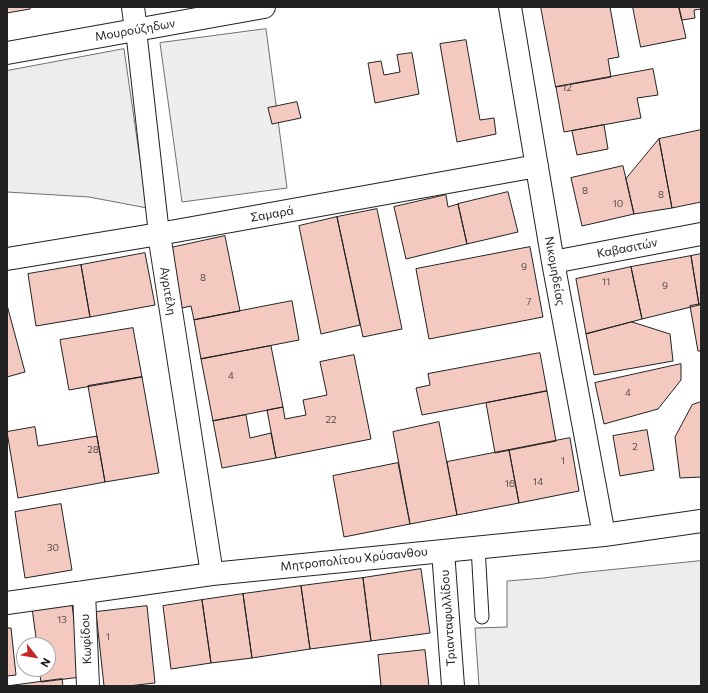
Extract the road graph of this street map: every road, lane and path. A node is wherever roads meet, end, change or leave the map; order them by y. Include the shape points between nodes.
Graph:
1 (133, 7) edge
2 (264, 7) edge
3 (510, 7) edge
4 (136, 30) junction
5 (7, 53) edge
6 (537, 166) junction
7 (159, 234) junction
8 (701, 234) edge
9 (7, 259) edge
10 (554, 262) junction
11 (701, 521) edge
12 (604, 535) junction
13 (478, 547) junction
14 (443, 551) junction
15 (212, 574) junction
16 (84, 592) junction
17 (7, 603) edge
18 (482, 617) dead end
19 (88, 686) edge
20 (453, 686) edge

1 - 4 street, Αγριτέλη
2 - 4 street, Μουρούζηδων
3 - 6 street, Νικομηδείας
4 - 5 street, Μουρούζηδων
4 - 7 street, Αγριτέλη
6 - 7 street, Σαμαρά
6 - 10 street, Νικομηδείας
7 - 9 street, Σαμαρά
7 - 15 street, Αγριτέλη
8 - 10 street, Καβασιτών
10 - 12 street, Νικομηδείας
11 - 12 street, Μητροπολίτου Χρύσανθου
12 - 13 street, Μητροπολίτου Χρύσανθου
13 - 14 street, Μητροπολίτου Χρύσανθου
13 - 18 lane
14 - 15 street, Μητροπολίτου Χρύσανθου
14 - 20 street, Τριανταφυλλίδου
15 - 16 street, Μητροπολίτου Χρύσανθου
16 - 17 street, Μητροπολίτου Χρύσανθου
16 - 19 street, Κωφίδου

